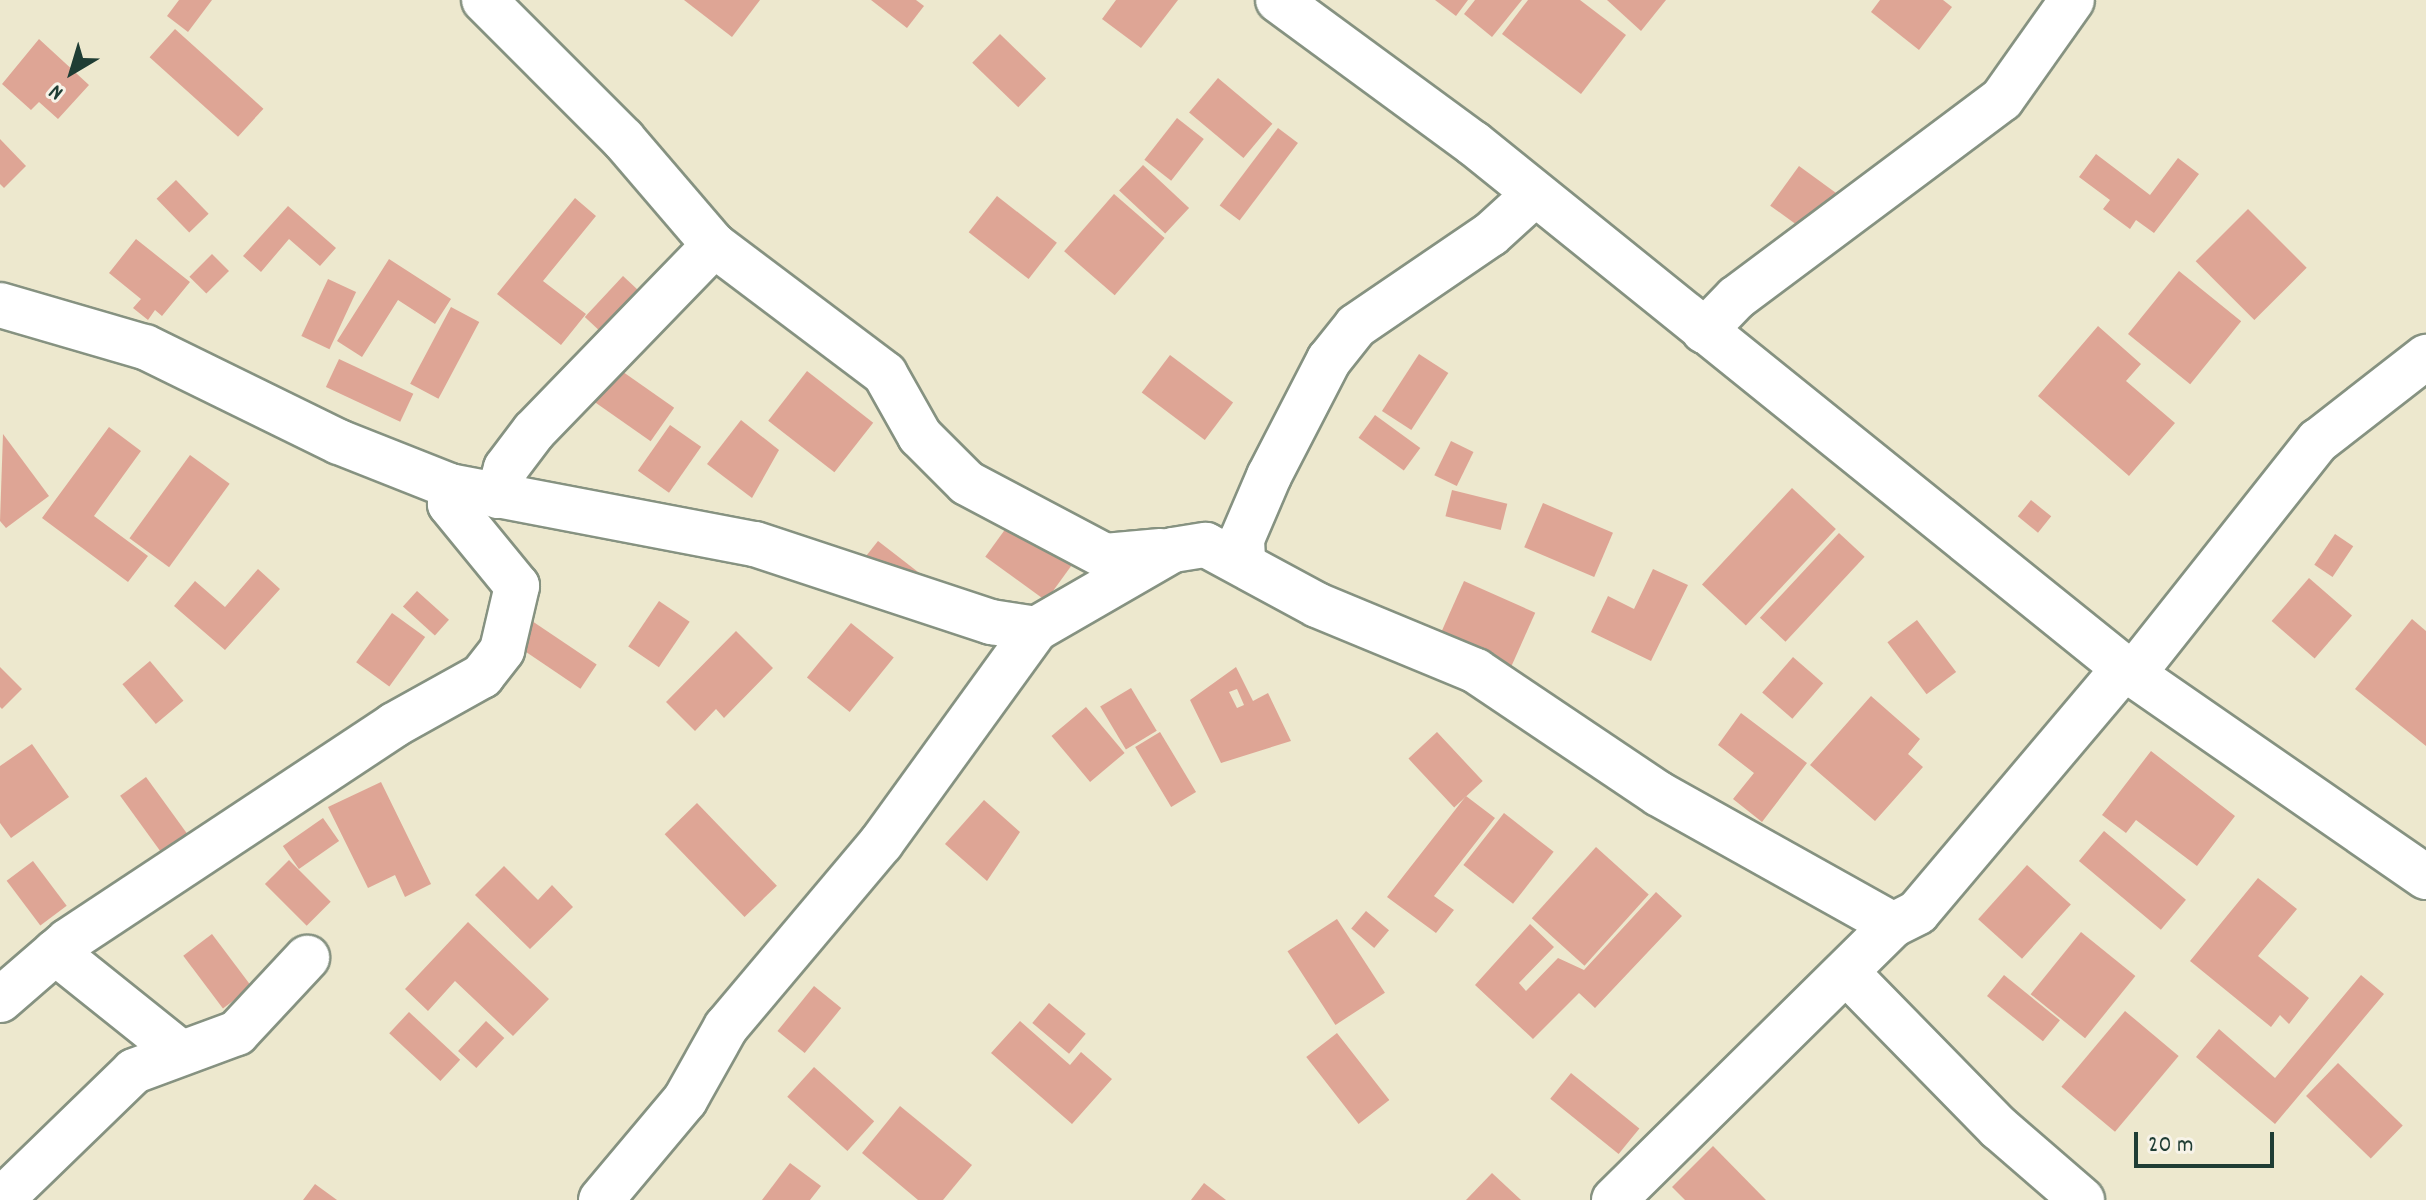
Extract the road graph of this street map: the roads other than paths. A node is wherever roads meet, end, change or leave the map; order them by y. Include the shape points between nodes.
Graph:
1 (484, 0) edge
2 (1278, 0) edge
3 (2072, 0) edge
4 (1535, 194) junction
5 (714, 245) junction
6 (0, 305) edge
7 (1704, 331) junction
8 (2426, 357) edge
9 (450, 486) junction
10 (498, 496) junction
11 (1173, 550) junction
12 (1243, 559) junction
13 (1036, 629) junction
14 (2128, 671) junction
15 (2426, 877) edge
16 (1893, 925) junction
17 (55, 952) junction
18 (307, 958) dead end
19 (1848, 974) junction
20 (0, 1000) edge
21 (181, 1053) junction
22 (1, 1200) edge
23 (601, 1200) edge
24 (1614, 1200) edge
25 (2082, 1200) edge

1 - 5 street via 623,139
2 - 4 street
3 - 7 street via 2002,99 1736,298
4 - 7 street
4 - 12 street via 1491,234 1356,326 1329,360 1274,465 1242,539
5 - 10 street via 534,431 506,468
5 - 11 street via 885,374 920,436 967,483 1105,556
6 - 9 street via 145,347 350,447
7 - 14 street
8 - 14 street via 2318,441
9 - 10 street
9 - 17 street via 450,504 517,586 502,650 482,676 394,725
10 - 13 street via 755,544 947,609
11 - 12 street via 1206,545
11 - 13 street
12 - 16 street via 1317,605 1476,671 1659,794
13 - 23 street via 881,843 726,1027 685,1100
14 - 15 street
14 - 16 street via 1988,837 1918,912
16 - 19 street
17 - 20 street
17 - 21 street
18 - 21 street via 237,1033
19 - 24 street
19 - 25 street via 1999,1128
21 - 22 street via 134,1071

